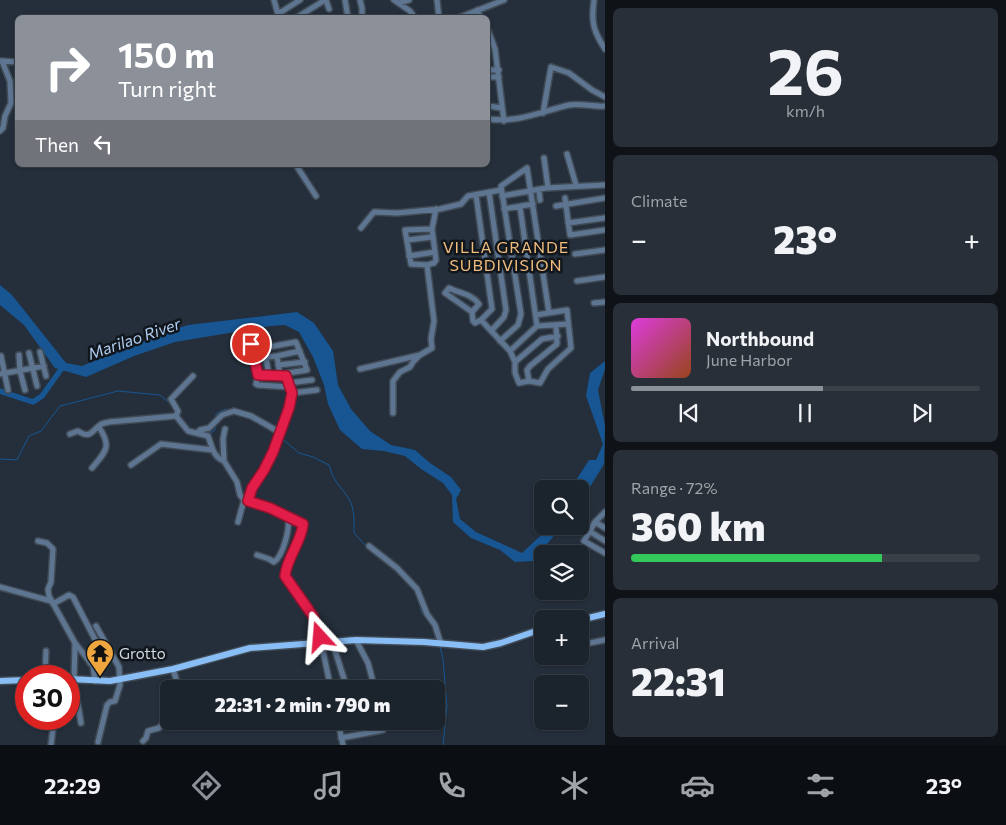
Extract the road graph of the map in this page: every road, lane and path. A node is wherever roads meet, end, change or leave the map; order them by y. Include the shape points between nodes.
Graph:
1 (274, 0) edge
2 (300, 0) edge
3 (325, 0) edge
4 (345, 0) edge
5 (360, 0) edge
6 (409, 0) edge
7 (437, 0) edge
8 (504, 0) edge
9 (594, 0) edge
10 (397, 2) edge
11 (329, 9) dead end
12 (477, 10) junction
13 (278, 15) edge
14 (279, 15) edge
15 (306, 15) edge
16 (347, 15) edge
17 (362, 15) edge
18 (412, 15) edge
19 (439, 15) edge
20 (467, 15) edge
21 (480, 15) edge
22 (490, 35) edge
23 (605, 49) edge
24 (1, 61) edge
25 (15, 62) edge
26 (490, 70) edge
27 (499, 70) junction
28 (490, 77) edge
29 (499, 77) junction
30 (605, 97) edge
31 (11, 103) junction
32 (15, 104) edge
33 (490, 106) edge
34 (605, 106) edge
35 (502, 108) junction
36 (543, 113) junction
37 (490, 119) edge
38 (504, 121) junction
39 (0, 131) edge
40 (567, 154) dead end
41 (544, 158) dead end
42 (297, 167) edge
43 (576, 185) junction
44 (605, 185) edge
45 (548, 188) junction
46 (539, 190) junction
47 (501, 191) junction
48 (531, 191) junction
49 (489, 192) junction
50 (476, 195) junction
51 (316, 196) dead end
52 (565, 198) dead end
53 (605, 198) edge
54 (540, 200) dead end
55 (533, 204) junction
56 (566, 205) junction
57 (520, 206) junction
58 (556, 206) dead end
59 (436, 209) junction
60 (504, 209) junction
61 (605, 218) edge
62 (568, 223) junction
63 (361, 228) dead end
64 (432, 229) junction
65 (605, 230) edge
66 (432, 237) junction
67 (407, 240) junction
68 (605, 250) edge
69 (435, 252) junction
70 (575, 254) dead end
71 (409, 256) junction
72 (427, 265) junction
73 (605, 277) edge
74 (577, 281) dead end
75 (458, 293) junction
76 (453, 298) junction
77 (605, 302) edge
78 (492, 303) junction
79 (594, 303) dead end
80 (478, 304) junction
81 (472, 312) junction
82 (549, 313) junction
83 (536, 315) junction
84 (482, 320) junction
85 (568, 324) junction
86 (556, 325) junction
87 (537, 326) junction
88 (491, 331) junction
89 (558, 336) junction
90 (500, 341) junction
91 (251, 344) dead end
92 (264, 348) junction
93 (253, 350) junction
94 (300, 351) junction
95 (510, 351) junction
96 (40, 352) dead end
97 (29, 353) dead end
98 (19, 354) dead end
99 (420, 355) junction
100 (1, 356) edge
101 (277, 356) junction
102 (266, 357) junction
103 (255, 358) junction
104 (304, 362) junction
105 (515, 362) junction
106 (1, 363) edge
107 (278, 365) junction
108 (44, 366) junction
109 (32, 368) junction
110 (360, 368) dead end
111 (20, 371) junction
112 (2, 374) edge
113 (258, 375) junction
114 (269, 375) junction
115 (46, 376) dead end
116 (193, 376) dead end
117 (280, 376) junction
118 (286, 376) junction
119 (312, 380) dead end
120 (529, 381) junction
121 (37, 386) dead end
122 (290, 388) junction
123 (8, 390) dead end
124 (26, 390) dead end
125 (317, 390) dead end
126 (393, 413) dead end
127 (176, 416) junction
128 (99, 427) junction
129 (225, 429) dead end
130 (198, 433) junction
131 (70, 434) dead end
132 (278, 434) junction
133 (213, 450) junction
134 (224, 461) junction
135 (131, 465) dead end
136 (92, 468) dead end
137 (246, 500) junction
138 (604, 514) edge
139 (288, 518) junction
140 (238, 522) dead end
141 (595, 522) junction
142 (605, 528) edge
143 (589, 531) joint
144 (587, 535) edge
145 (38, 541) dead end
146 (605, 541) edge
147 (370, 546) dead end
148 (605, 553) edge
149 (257, 555) dead end
150 (0, 587) edge
151 (52, 602) junction
152 (605, 614) edge
153 (589, 618) edge
154 (96, 626) dead end
155 (534, 632) edge
156 (356, 640) junction
157 (605, 640) edge
158 (332, 641) junction
159 (321, 642) junction
160 (75, 643) junction
161 (589, 643) edge
162 (441, 644) junction
163 (46, 651) dead end
164 (90, 663) junction
165 (45, 665) edge
166 (73, 665) edge
167 (173, 669) junction
168 (121, 679) junction
169 (15, 680) edge
170 (80, 680) edge
171 (176, 680) edge
172 (328, 680) edge
173 (345, 680) edge
174 (373, 680) edge
175 (0, 681) edge
176 (95, 681) junction
177 (80, 719) edge
178 (81, 723) dead end
179 (160, 727) edge
180 (53, 730) edge
181 (340, 730) edge
182 (382, 730) dead end
183 (341, 738) junction
184 (143, 741) dead end
185 (98, 742) dead end
186 (51, 745) edge
187 (343, 745) edge

1 - 13 street
2 - 14 street
3 - 11 street
3 - 15 street
4 - 16 street
5 - 17 street
6 - 10 street
7 - 19 street
8 - 12 street
9 - 23 street via 594,30
10 - 18 street
12 - 20 street
12 - 21 street
22 - 27 street
24 - 25 street
24 - 31 street via 10,81
26 - 27 street
27 - 29 street
28 - 29 street
29 - 35 street
30 - 36 street via 569,73 551,67
31 - 32 street
31 - 39 street
33 - 35 street
34 - 36 street via 569,105
35 - 38 street
36 - 38 street
37 - 38 street
40 - 43 street
41 - 45 street
42 - 51 street
43 - 44 street
43 - 45 street
45 - 46 street
46 - 48 street
46 - 54 street
47 - 48 street
47 - 48 street via 527,168
47 - 49 street
47 - 60 street
48 - 55 street
49 - 50 street
49 - 88 street via 506,310
50 - 59 street via 468,196 461,204
50 - 78 street
52 - 56 street
53 - 56 street
55 - 57 street
55 - 82 street
56 - 58 street
56 - 62 street
57 - 60 street
57 - 83 street
59 - 63 street via 374,212
59 - 64 street
60 - 90 street via 521,314 518,325
61 - 62 street
62 - 65 street via 570,235
64 - 66 street
64 - 67 street via 405,230
66 - 67 street
66 - 69 street
67 - 71 street
68 - 70 street
69 - 71 street
69 - 72 street via 435,262
71 - 72 street via 412,265
72 - 99 street via 434,321 432,348
73 - 74 street
75 - 76 street
75 - 76 street via 449,288 445,293
75 - 80 street via 471,296
76 - 81 street
77 - 79 street
78 - 80 street
78 - 84 street via 491,311
80 - 81 street
81 - 84 street via 474,322
82 - 83 street
82 - 85 street via 567,310
83 - 87 street
84 - 88 street
85 - 86 street
85 - 120 street via 570,351 548,369 540,383
86 - 87 street
86 - 89 street
87 - 95 street
88 - 90 street
89 - 105 street via 542,339
89 - 120 street via 556,346 527,370
90 - 95 street
91 - 93 street
92 - 93 street
92 - 94 street via 296,342
92 - 102 street
93 - 103 street
94 - 101 street
94 - 104 street
95 - 105 street
96 - 108 street
97 - 109 street
98 - 111 street
99 - 110 street
99 - 126 street via 393,381
100 - 106 street
101 - 102 street
101 - 107 street
102 - 103 street
102 - 114 street
103 - 113 street
104 - 107 street
104 - 118 street via 307,371
105 - 120 street via 517,382
106 - 112 street
107 - 117 street
108 - 109 street
108 - 115 street
109 - 111 street
109 - 121 street
111 - 112 street
111 - 124 street
112 - 123 street
113 - 114 street
113 - 122 street via 257,385
114 - 117 street
116 - 127 street via 171,399 178,411
117 - 118 street
118 - 122 street
119 - 122 street
122 - 125 street
122 - 132 street via 289,408
127 - 128 street via 109,422
127 - 130 street via 188,431
128 - 131 street via 88,435 78,431
128 - 136 street via 107,443
129 - 134 street
130 - 132 street via 212,426 222,415 234,411 251,416
130 - 133 street via 208,436
132 - 137 street via 268,464
133 - 134 street via 218,459
133 - 135 street via 161,444
134 - 137 street via 237,482 240,495
137 - 139 street
137 - 140 street
138 - 141 street
139 - 149 street via 283,550 277,561
139 - 159 street via 303,526 287,566 286,578 313,616
141 - 142 street
141 - 143 street
143 - 146 street
144 - 148 street via 584,541
145 - 151 street via 47,542 53,549 48,591
147 - 162 street via 417,589
150 - 151 street
151 - 160 street
151 - 164 street via 69,595 72,597 102,653
152 - 153 main road
154 - 168 street via 118,664
155 - 162 main road via 483,647
156 - 158 main road
156 - 162 main road
156 - 174 street
157 - 161 street
158 - 159 main road
158 - 173 street
159 - 167 main road via 250,648
159 - 172 street
160 - 164 street
160 - 166 street
163 - 165 street
164 - 176 street
167 - 168 main road
167 - 171 street
168 - 176 main road
168 - 185 street via 115,701 107,705
169 - 175 main road
170 - 176 main road
177 - 178 street
179 - 184 street via 148,731
180 - 186 street
181 - 183 street
182 - 183 street
183 - 187 street

